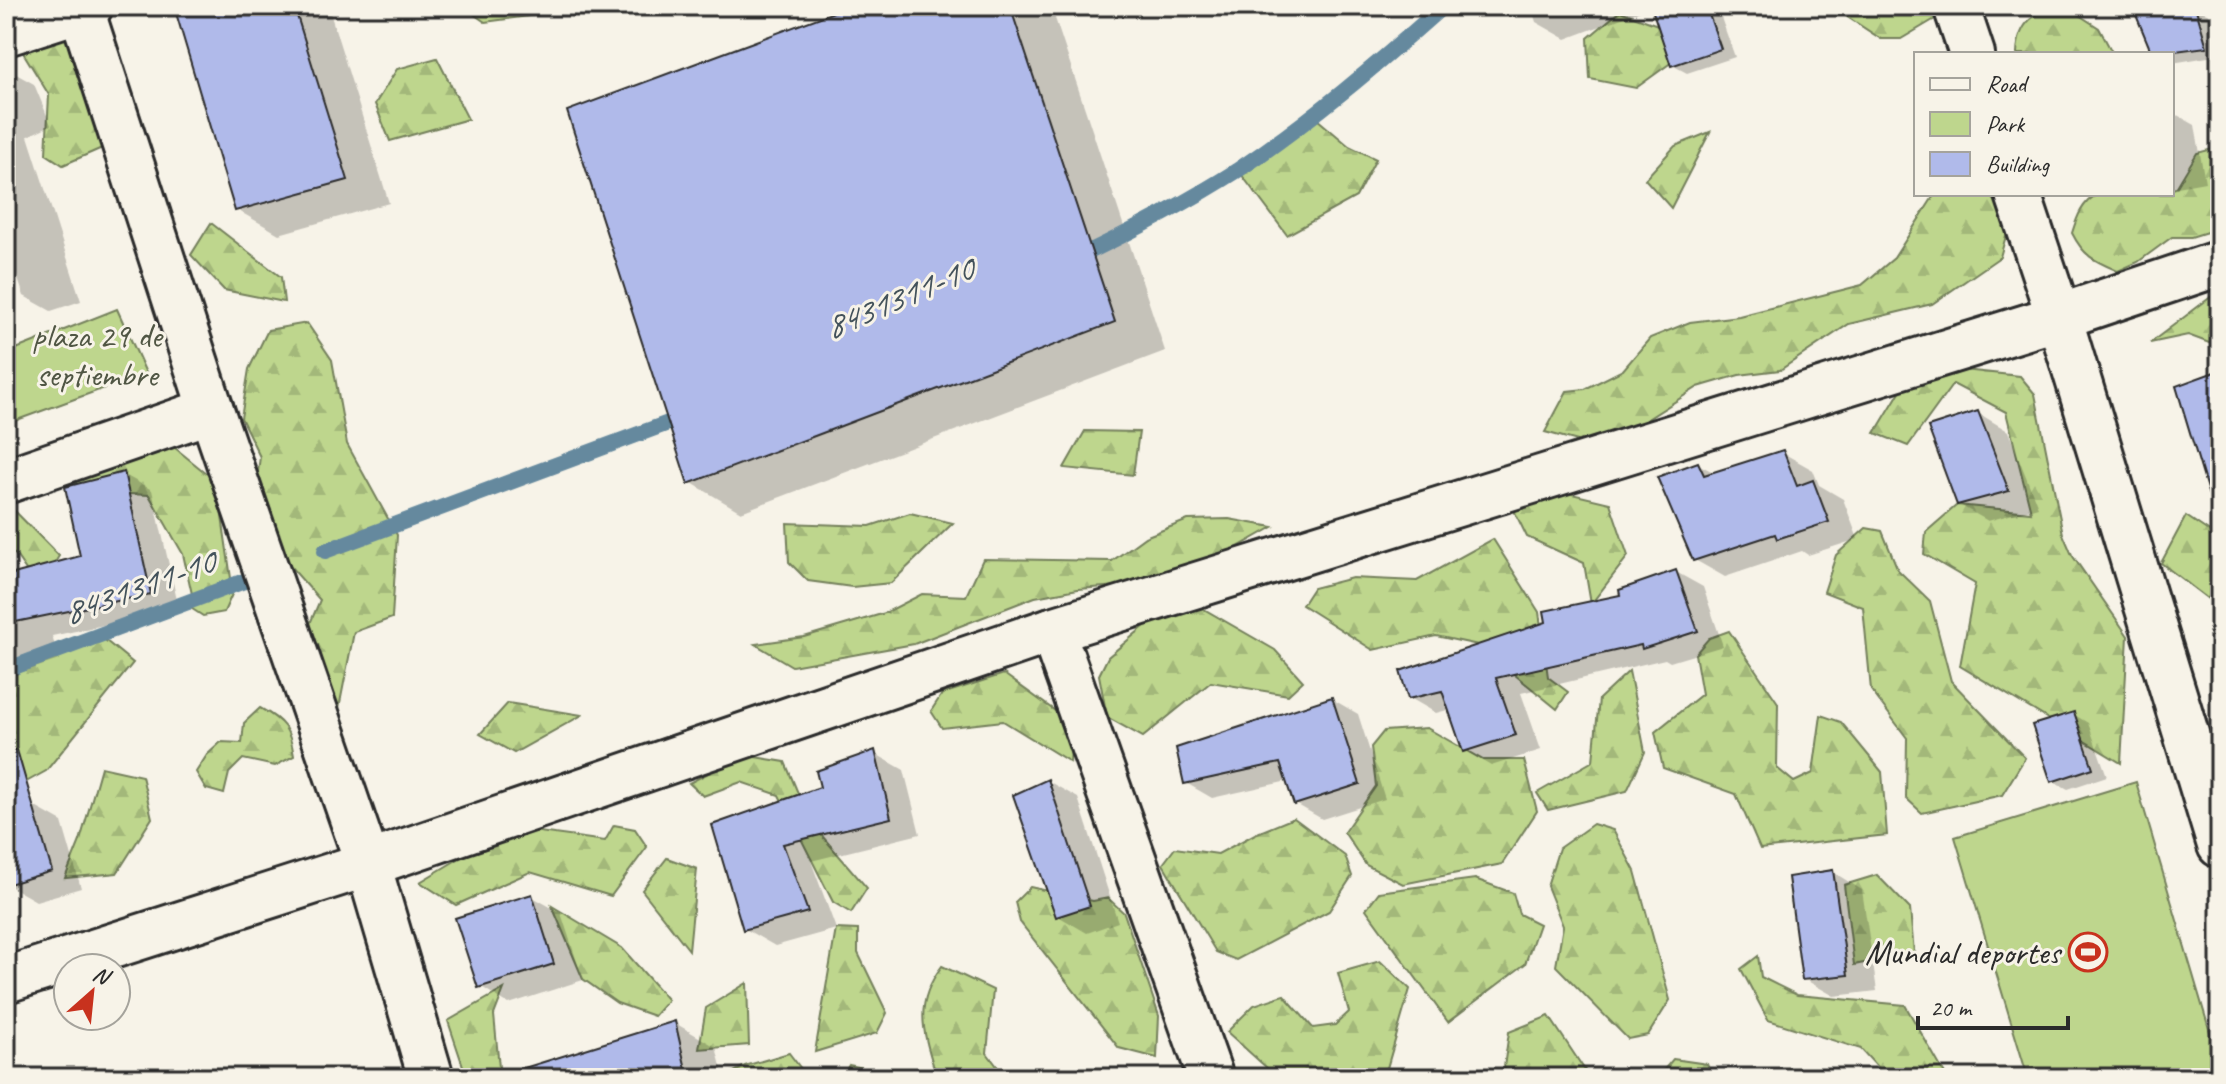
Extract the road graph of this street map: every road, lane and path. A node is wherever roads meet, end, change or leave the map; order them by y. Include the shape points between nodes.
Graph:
1 (1956, 6) edge
2 (84, 7) edge
3 (6, 33) edge
4 (1971, 52) edge
5 (2019, 196) edge
6 (2220, 263) edge
7 (2059, 317) junction
8 (211, 410) junction
9 (6, 481) edge
10 (1052, 630) junction
11 (2220, 845) edge
12 (368, 864) junction
13 (6, 980) edge
14 (431, 1078) edge
15 (1211, 1078) edge

1 - 4 street
2 - 3 street
2 - 8 street
5 - 7 street
6 - 7 street
7 - 10 street
7 - 11 street
8 - 9 street
8 - 12 street
10 - 12 street
10 - 15 street
12 - 13 street
12 - 14 street

